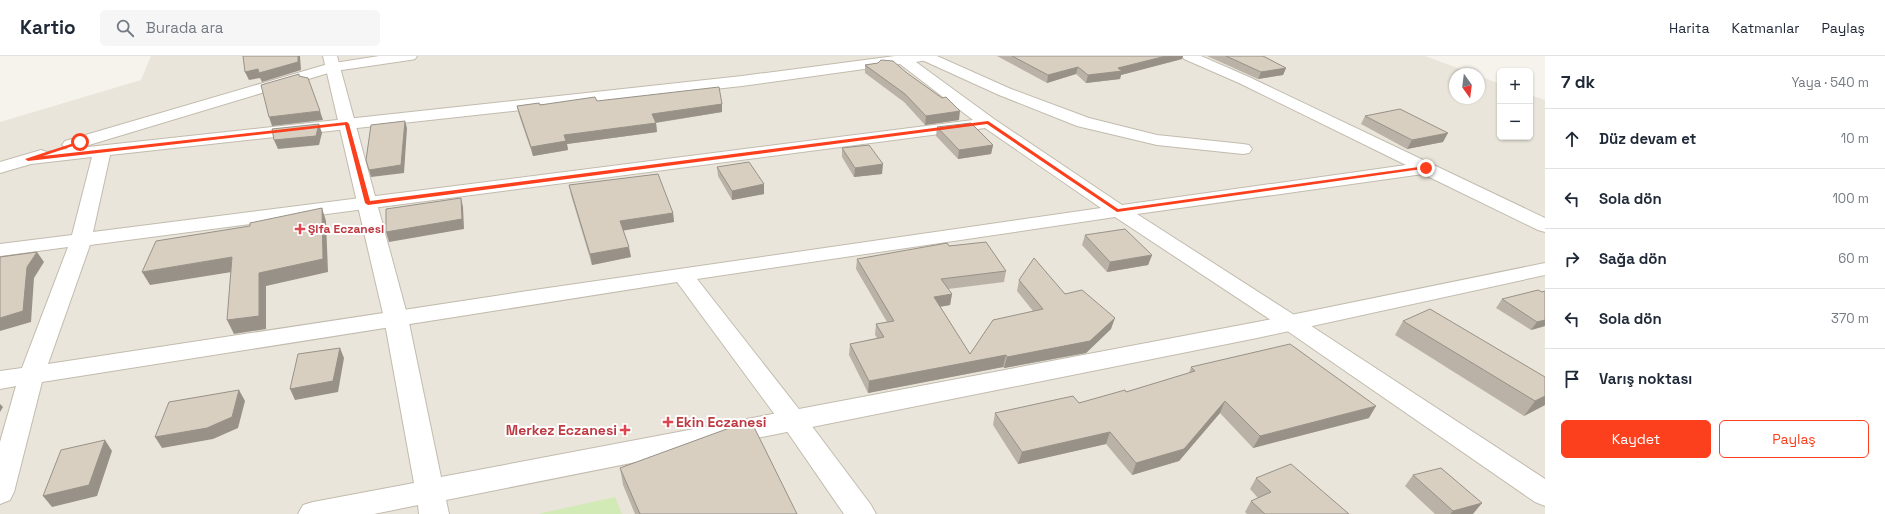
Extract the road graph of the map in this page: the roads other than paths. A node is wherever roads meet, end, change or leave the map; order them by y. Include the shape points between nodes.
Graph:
1 (410, 56) edge
2 (927, 56) edge
3 (1189, 56) edge
4 (904, 60) junction
5 (332, 62) edge
6 (988, 122) junction
7 (347, 124) junction
8 (1243, 149) dead end
9 (102, 151) junction
10 (28, 159) junction
11 (0, 168) edge
12 (1426, 168) junction
13 (368, 203) junction
14 (1117, 210) junction
15 (1545, 226) edge
16 (81, 240) junction
17 (0, 250) edge
18 (1545, 268) edge
19 (684, 274) junction
20 (396, 318) junction
21 (1291, 323) junction
22 (32, 374) junction
23 (0, 380) edge
24 (794, 420) junction
25 (0, 492) edge
26 (1545, 494) edge
27 (432, 503) edge
28 (314, 514) edge
29 (860, 514) edge

1 - 5 street
2 - 4 street
2 - 8 street via 1005,92 1083,122 1157,140
3 - 12 street
4 - 6 street
4 - 7 street via 734,82
5 - 7 street
5 - 10 street
6 - 13 street
6 - 14 street
7 - 9 street
7 - 13 street
9 - 10 street
9 - 16 street
10 - 11 street
12 - 14 street
12 - 15 street
13 - 16 street
13 - 20 street
14 - 19 street
14 - 21 street
16 - 17 street
16 - 22 street
18 - 21 street
19 - 20 street
19 - 24 street
20 - 22 street
20 - 27 street
21 - 24 street
21 - 26 street
22 - 23 street
22 - 25 street
24 - 27 street
24 - 29 street
27 - 28 street

